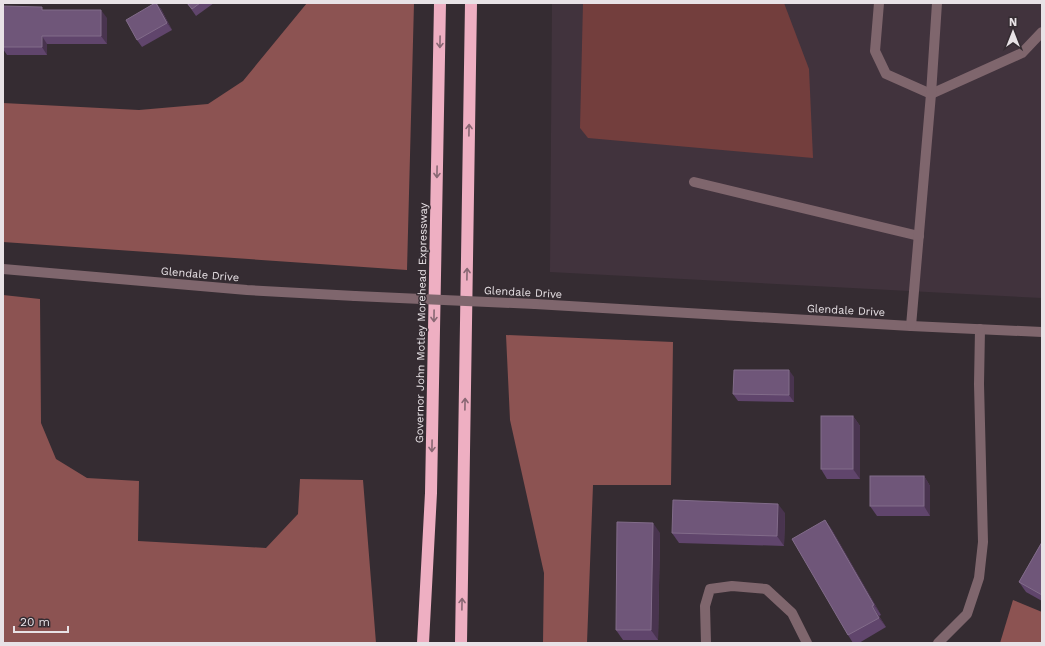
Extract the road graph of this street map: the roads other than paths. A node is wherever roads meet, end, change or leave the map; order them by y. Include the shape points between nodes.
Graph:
1 (440, 3) edge
2 (471, 3) edge
3 (879, 3) edge
4 (937, 3) edge
5 (1042, 32) edge
6 (931, 94) junction
7 (694, 182) dead end
8 (919, 236) junction
9 (3, 269) edge
10 (911, 326) junction
11 (980, 329) junction
12 (1042, 332) edge
13 (423, 643) edge
14 (461, 643) edge
15 (706, 643) edge
16 (807, 643) edge
17 (938, 643) edge

1 -> 13 highway, Governor John Motley Morehead Expressway via 431,493
14 -> 2 highway
3 - 6 street via 875,51 886,74
4 - 6 street
5 - 6 street via 1022,53
6 - 8 street
7 - 8 street
8 - 10 street
9 - 10 street, Glendale Drive, bridge via 247,290
10 - 11 street, Glendale Drive
11 - 12 street, Glendale Drive
11 - 17 street via 983,542 979,578 967,614
15 - 16 street via 705,606 710,590 732,586 766,590 792,613

